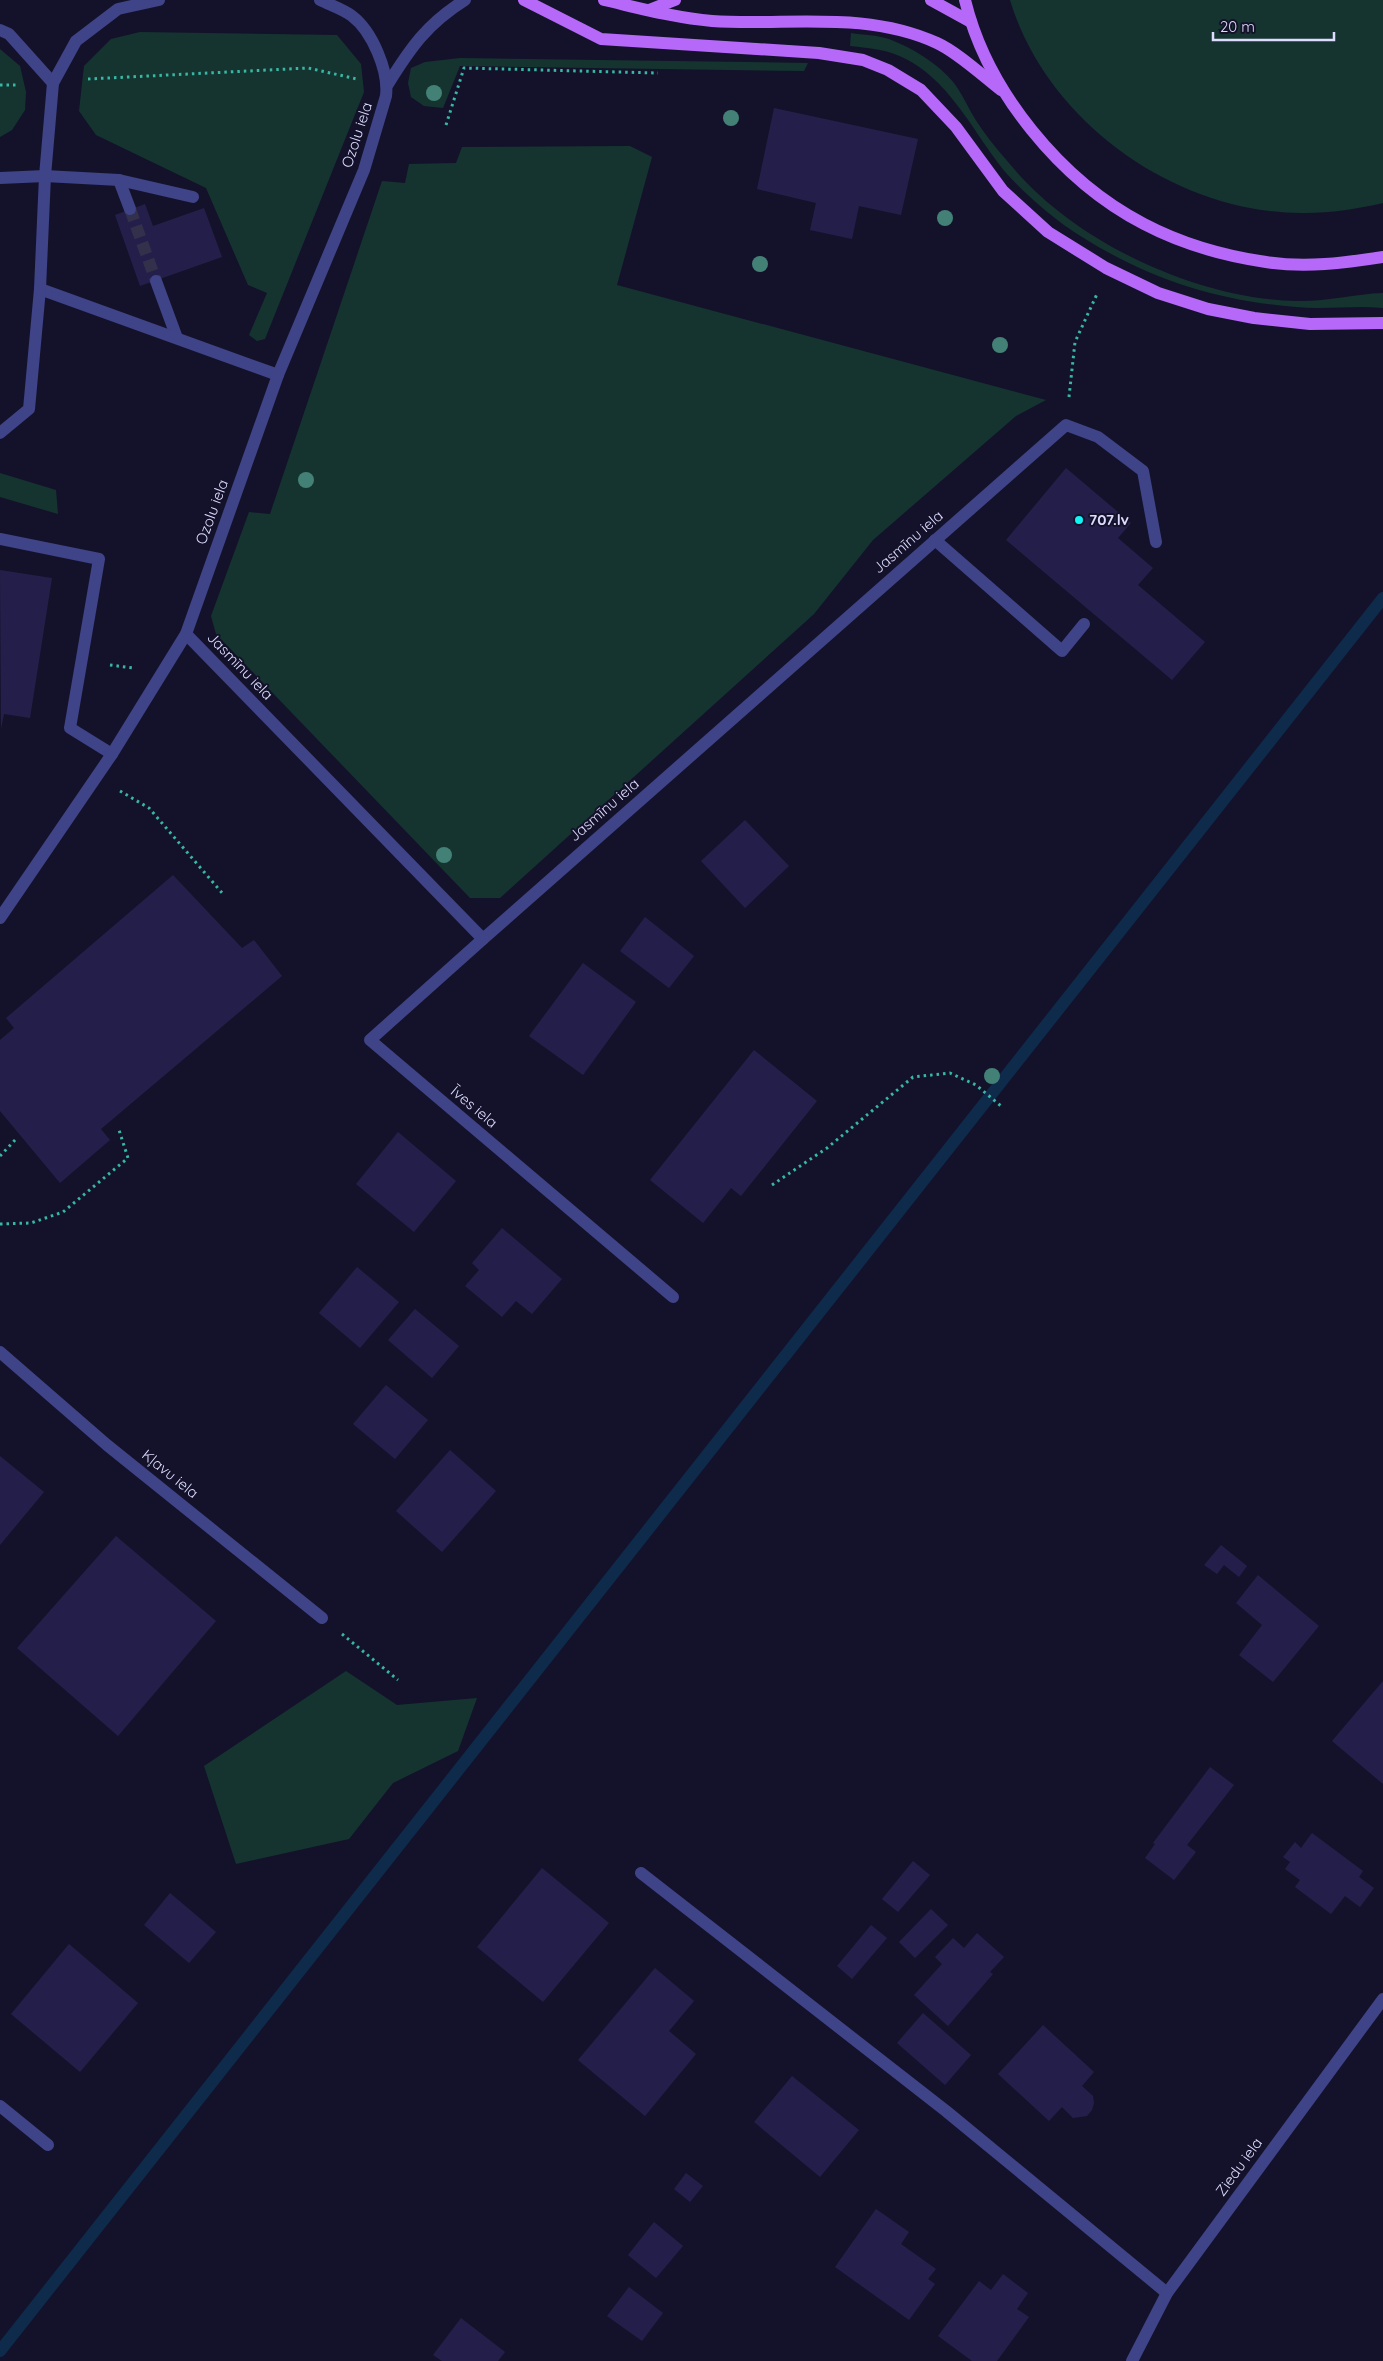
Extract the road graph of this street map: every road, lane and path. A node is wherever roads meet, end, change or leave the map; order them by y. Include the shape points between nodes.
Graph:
1 (159, 0) edge
2 (320, 0) edge
3 (465, 0) edge
4 (524, 0) edge
5 (604, 0) edge
6 (674, 0) edge
7 (931, 0) edge
8 (966, 0) edge
9 (649, 10) junction
10 (971, 22) junction
11 (0, 30) edge
12 (660, 73) dead end
13 (54, 83) junction
14 (388, 84) junction
15 (0, 85) edge
16 (1004, 91) junction
17 (446, 126) dead end
18 (45, 176) junction
19 (0, 178) edge
20 (119, 180) junction
21 (193, 197) dead end
22 (130, 209) tunnel mouth
23 (1383, 257) edge
24 (156, 281) tunnel mouth
25 (40, 289) junction
26 (1097, 294) dead end
27 (1383, 323) edge
28 (178, 338) junction
29 (278, 375) junction
30 (1066, 425) junction
31 (0, 432) edge
32 (0, 539) edge
33 (935, 540) junction
34 (1156, 542) dead end
35 (1084, 624) dead end
36 (186, 634) junction
37 (112, 754) junction
38 (120, 791) dead end
39 (223, 894) dead end
40 (0, 918) edge
41 (483, 939) junction
42 (1001, 1106) dead end
43 (119, 1130) dead end
44 (16, 1138) dead end
45 (0, 1156) edge
46 (772, 1184) dead end
47 (0, 1224) edge
48 (673, 1297) dead end
49 (0, 1352) edge
50 (322, 1618) joint
51 (398, 1680) dead end
52 (641, 1873) dead end
53 (1383, 1999) edge
54 (0, 2106) edge
55 (48, 2145) dead end
56 (1167, 2293) junction
57 (1132, 2361) edge

1 - 13 street via 118,9 76,42
2 - 14 street via 353,17 376,47
3 - 14 street, Ozolu iela via 445,13 414,42
4 - 27 main road via 601,39 819,53 863,60 888,70 921,90 956,127 1003,190 1048,232 1106,268 1158,294 1208,309 1310,324
5 - 9 main road
6 - 9 main road
7 - 10 main road
8 - 10 main road
9 - 16 main road via 712,21 820,20 888,26 938,43
10 - 16 main road
11 - 13 street via 9,34
12 - 17 path via 464,68
13 - 14 path via 308,68
13 - 15 path
13 - 18 street
14 - 29 street, Ozolu iela via 364,170
16 - 23 main road via 1042,144 1090,188 1144,224 1204,249 1268,262 1333,265
18 - 19 street
18 - 20 street
18 - 25 street
20 - 21 street
20 - 22 street
24 - 28 street
25 - 28 street
25 - 31 street via 28,409
26 - 30 path via 1075,342
28 - 29 street
29 - 36 street, Ozolu iela
30 - 33 street, Jasmīnu iela
30 - 34 street via 1098,437 1143,471
32 - 37 street via 99,559 70,728
33 - 35 street via 1062,651
33 - 41 street, Jasmīnu iela
36 - 37 street, Ozolu iela
36 - 41 street, Jasmīnu iela
37 - 40 street, Ozolu iela
38 - 39 path via 149,808
41 - 48 street, Īves iela via 370,1040
42 - 46 path via 976,1086 950,1073 913,1077 827,1148
43 - 47 path via 128,1158 63,1212 31,1223
44 - 45 path
49 - 50 street, Kļavu iela via 107,1445
50 - 51 path
52 - 56 street via 946,2111
53 - 56 street, Ziedu iela
54 - 55 street
56 - 57 street, Ziedu iela

